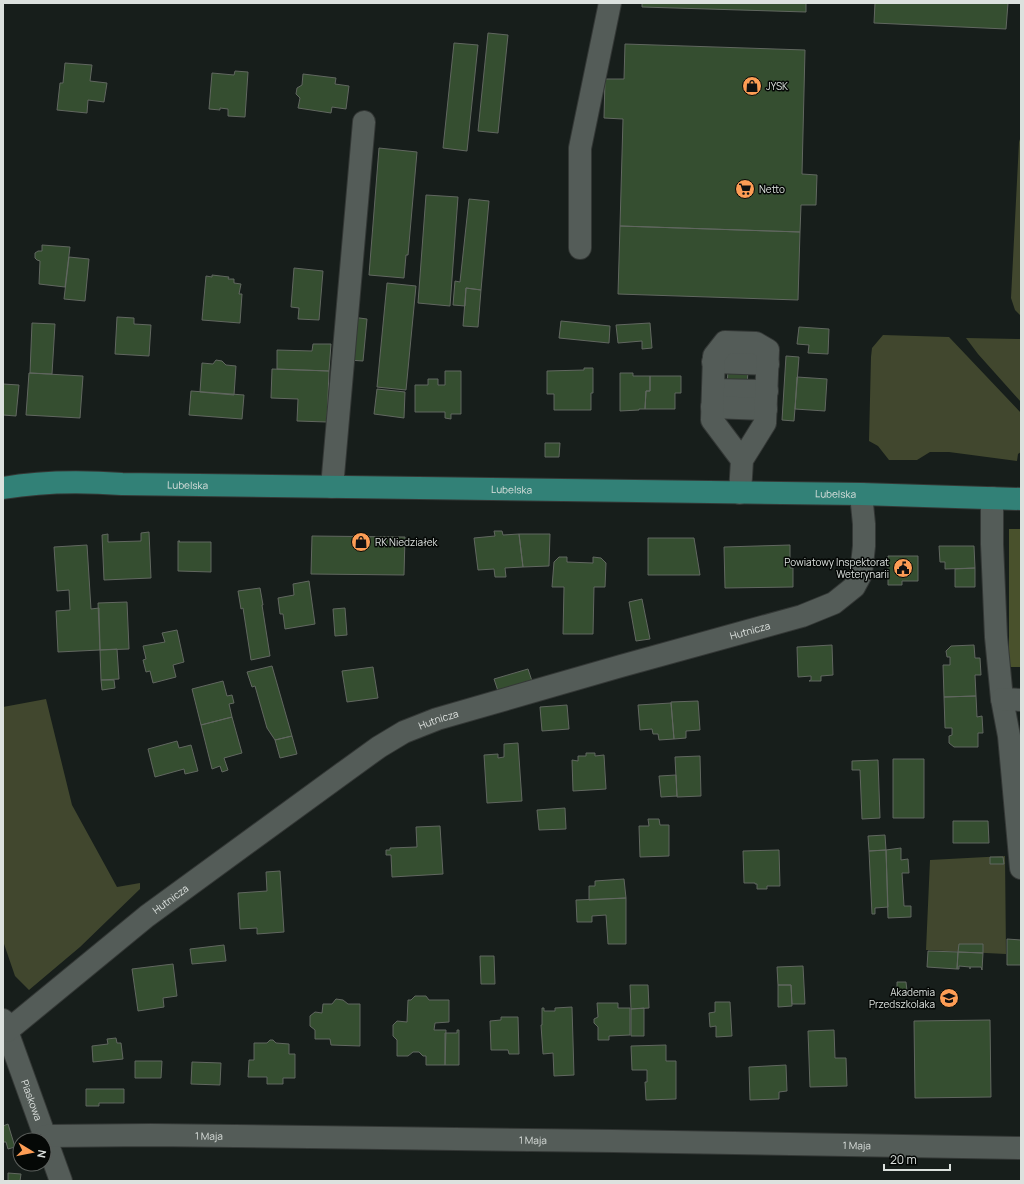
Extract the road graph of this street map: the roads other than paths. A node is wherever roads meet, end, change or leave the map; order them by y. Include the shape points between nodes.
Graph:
1 (610, 3) edge
2 (364, 122) dead end
3 (580, 248) dead end
4 (713, 398) junction
5 (766, 400) junction
6 (742, 460) junction
7 (332, 487) junction
8 (3, 488) edge
9 (740, 493) junction
10 (861, 494) junction
11 (992, 498) junction
12 (1021, 499) edge
13 (1012, 700) edge
14 (1021, 868) edge
15 (6, 1037) edge
16 (44, 1132) edge
17 (52, 1136) edge
18 (1021, 1148) edge
19 (52, 1154) edge
20 (61, 1181) edge

1 - 3 street via 580,148
2 - 7 street
4 - 5 street
4 - 5 street via 714,356 725,342 756,343 768,350
4 - 6 street via 712,420
5 - 6 street via 765,423
6 - 9 street
7 - 8 main road, Lubelska via 45,482
7 - 9 main road, Lubelska
9 - 10 main road, Lubelska
10 - 11 main road, Lubelska
10 - 15 street, Hutnicza via 864,540 861,574 854,587 834,603 802,616 437,719 404,732 379,747 147,916
11 - 12 main road, Lubelska
11 - 13 street via 996,637
13 - 14 street via 1009,736
15 - 16 street, Piaskowa
17 - 18 street, 1 Maja via 151,1135
19 - 20 street, Piaskowa

